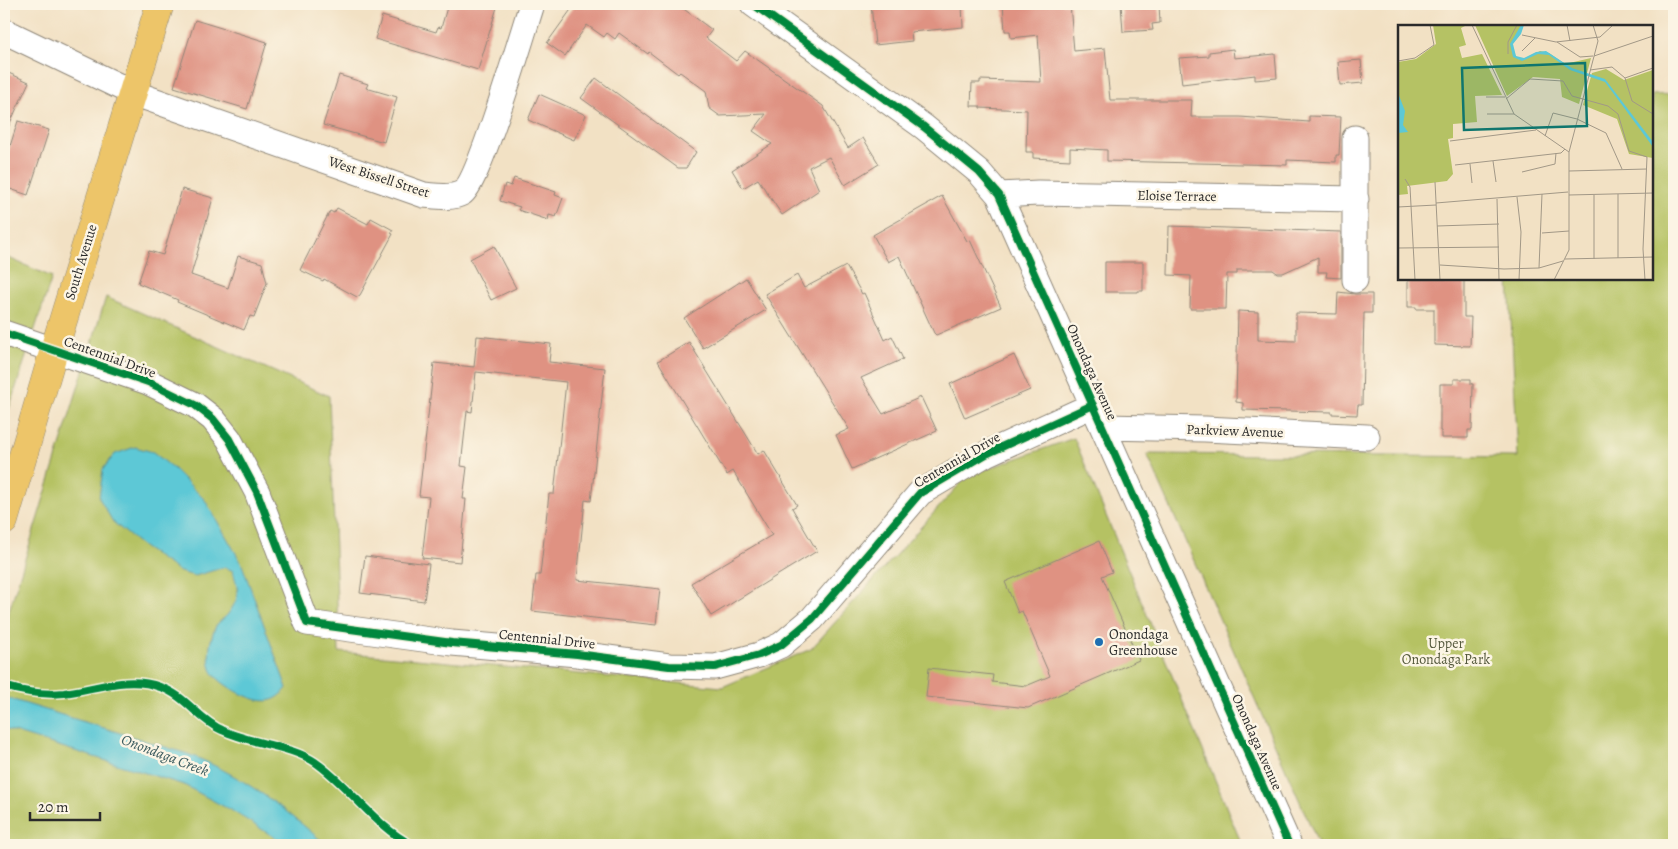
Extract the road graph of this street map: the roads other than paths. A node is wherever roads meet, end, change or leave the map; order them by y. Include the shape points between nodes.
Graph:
1 (160, 4) edge
2 (532, 4) edge
3 (753, 4) edge
4 (4, 31) edge
5 (133, 93) junction
6 (1354, 138) dead end
7 (999, 195) junction
8 (1356, 200) junction
9 (1355, 280) dead end
10 (4, 333) edge
11 (54, 350) junction
12 (1098, 416) junction
13 (1367, 437) dead end
14 (4, 521) edge
15 (1289, 845) edge

1 - 5 main road, South Avenue
2 - 5 street, West Bissell Street via 473,177 462,193 452,196 424,195
3 - 7 street, Onondaga Avenue via 924,127 979,172
4 - 5 street, West Bissell Street
5 - 11 main road, South Avenue
6 - 8 street
7 - 8 street, Eloise Terrace via 1038,193
7 - 12 street, Onondaga Avenue
8 - 9 street
10 - 11 street
11 - 12 street, Centennial Drive via 148,382 195,405 213,419 229,439 257,492 307,623 452,643 669,666 715,667 759,655 781,645 812,619 920,493 986,454
11 - 14 main road, South Avenue
12 - 13 street, Parkview Avenue via 1205,429
12 - 15 street, Onondaga Avenue

